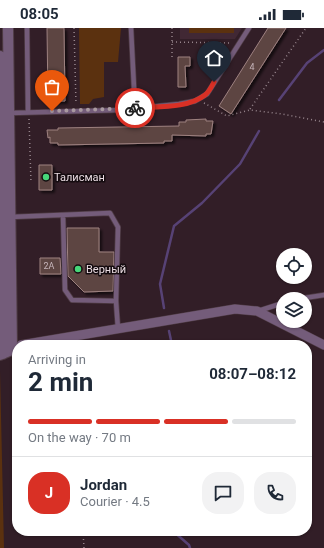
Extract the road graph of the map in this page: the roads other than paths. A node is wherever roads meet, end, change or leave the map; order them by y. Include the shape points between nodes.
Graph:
1 (8, 28) edge
2 (27, 28) edge
3 (131, 28) edge
4 (249, 28) edge
5 (0, 56) edge
6 (135, 108) junction
7 (28, 112) junction
8 (3, 113) edge
9 (4, 182) edge
10 (63, 215) junction
11 (10, 217) junction
12 (324, 295) edge
13 (312, 297) edge
14 (116, 301) junction
15 (276, 305) edge
16 (257, 311) junction
17 (4, 324) edge
18 (118, 329) junction
19 (62, 340) edge
20 (324, 345) edge
21 (11, 350) edge

1 - 8 street
2 - 7 lane
3 - 6 lane
4 - 6 lane via 207,94 179,104
5 - 8 street
6 - 7 lane
7 - 8 lane
8 - 9 street
9 - 11 street
9 - 17 street
10 - 11 lane
10 - 14 lane via 65,290 72,300
10 - 14 lane via 110,213 118,227
11 - 17 street
12 - 13 lane
14 - 18 lane
15 - 16 lane
16 - 18 street via 235,309
16 - 20 street
17 - 21 street
18 - 19 street

